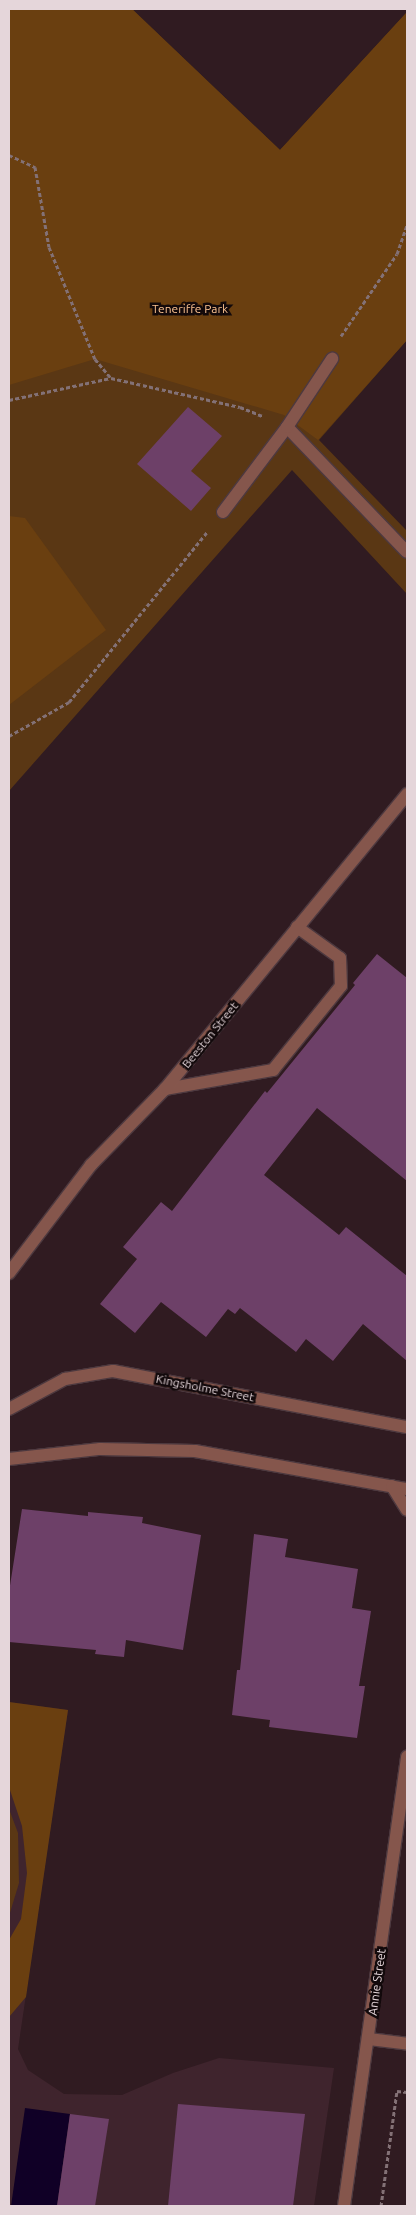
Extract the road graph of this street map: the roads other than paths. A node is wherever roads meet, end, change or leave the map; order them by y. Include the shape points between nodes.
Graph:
1 (332, 359) road end
2 (287, 426) junction
3 (223, 512) road end
4 (407, 552) edge
5 (407, 794) edge
6 (297, 927) junction
7 (165, 1089) junction
8 (9, 1273) edge
9 (9, 1409) edge
10 (407, 1427) edge
11 (9, 1460) edge
12 (392, 1486) junction
13 (407, 1489) edge
14 (407, 1510) edge
15 (407, 1756) edge
16 (369, 2039) junction
17 (407, 2044) edge
18 (344, 2206) edge

1 - 2 street
2 - 3 street
2 - 4 street
5 - 6 street, Beeston Street
6 - 7 street, Beeston Street
6 - 7 street via 340,958 341,986 273,1070
7 - 8 street, Beeston Street via 90,1165
9 - 10 street, Kingsholme Street via 66,1378 114,1371
11 - 12 street via 100,1449 195,1451
12 - 13 street
12 - 14 street
15 - 16 street, Annie Street
16 - 17 street
16 - 18 street, Annie Street

